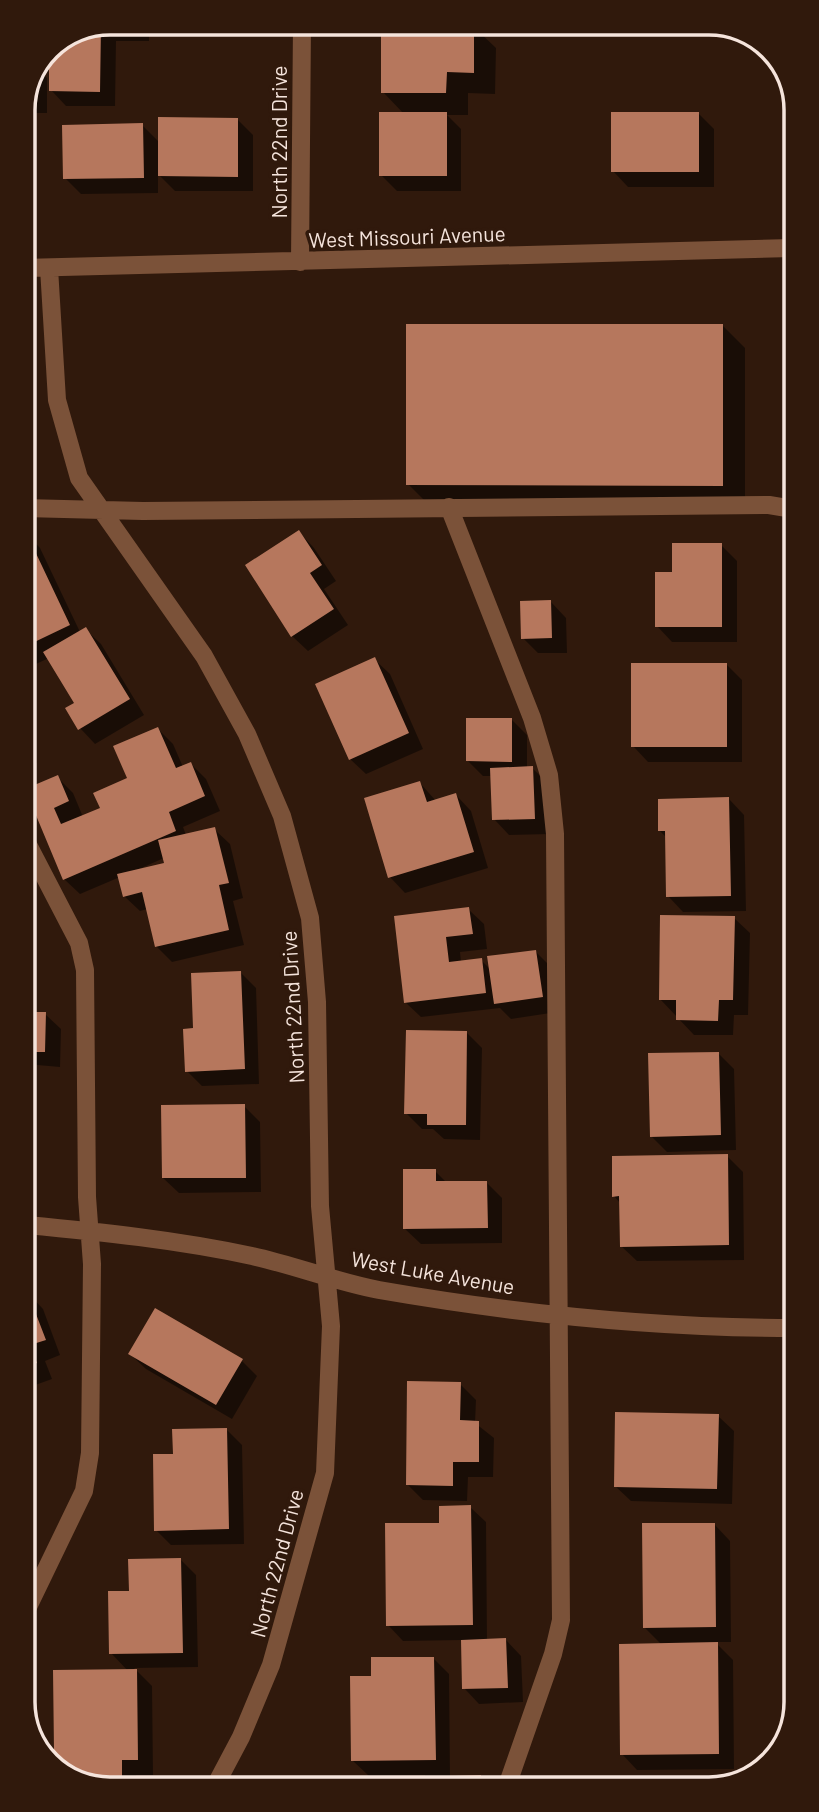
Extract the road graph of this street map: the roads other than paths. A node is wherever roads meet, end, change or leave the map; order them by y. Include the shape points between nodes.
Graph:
1 (302, 35) edge
2 (784, 248) edge
3 (300, 262) junction
4 (35, 268) edge
5 (49, 268) junction
6 (449, 507) junction
7 (35, 508) edge
8 (784, 508) edge
9 (99, 509) junction
10 (35, 858) edge
11 (35, 1226) edge
12 (89, 1231) junction
13 (328, 1276) junction
14 (559, 1316) junction
15 (784, 1328) edge
16 (35, 1592) edge
17 (220, 1777) edge
18 (511, 1777) edge

1 - 3 street, North 22nd Drive
2 - 3 street, West Missouri Avenue
3 - 5 street, West Missouri Avenue
4 - 5 street, West Missouri Avenue
5 - 9 street, North 22nd Drive via 57,400 79,478
6 - 8 street
6 - 9 street
6 - 14 street via 532,718 549,775 555,834
7 - 9 street
9 - 13 street, North 22nd Drive via 204,656 247,734 282,816 310,918 317,1002 320,1206
10 - 12 street via 79,943 85,970
11 - 12 street, West Luke Avenue
12 - 13 street, West Luke Avenue via 251,1256
12 - 16 street via 90,1453 84,1491
13 - 14 street, West Luke Avenue via 381,1290
13 - 17 street, North 22nd Drive via 331,1326 324,1474 271,1665
14 - 15 street, West Luke Avenue via 657,1325
14 - 18 street via 561,1620

